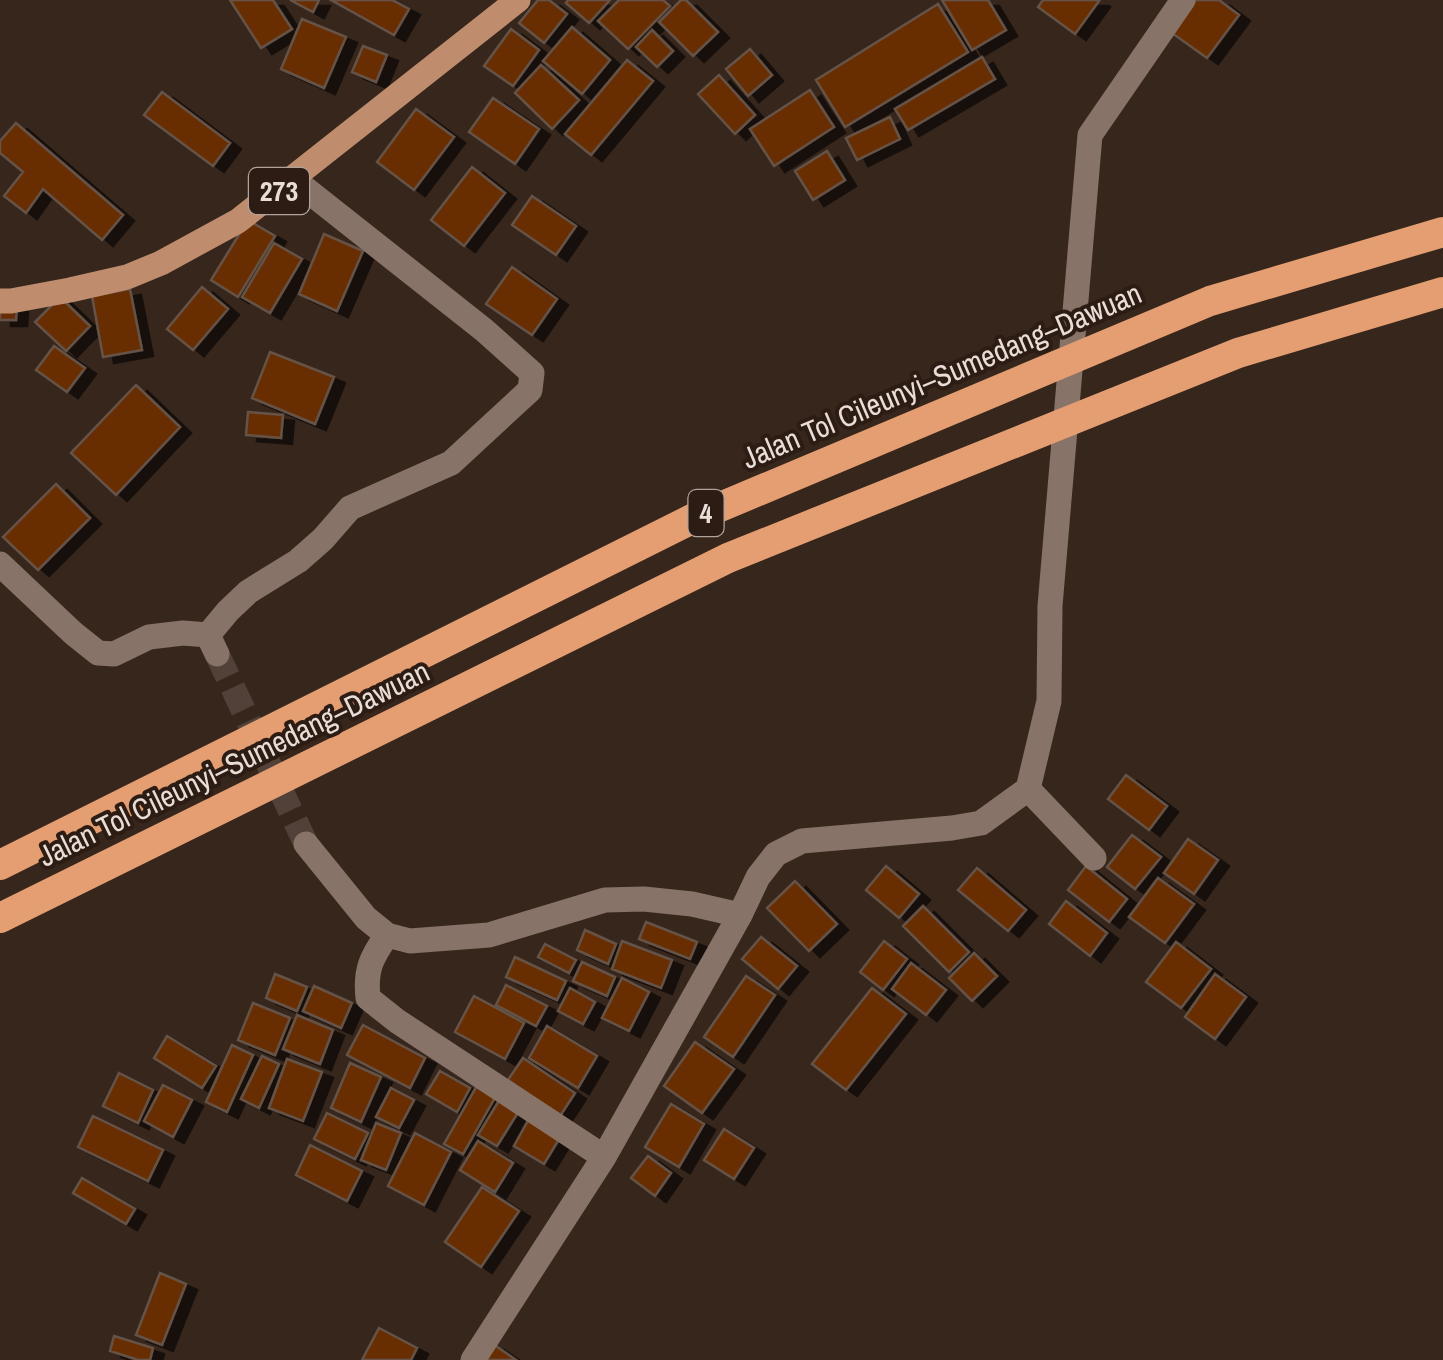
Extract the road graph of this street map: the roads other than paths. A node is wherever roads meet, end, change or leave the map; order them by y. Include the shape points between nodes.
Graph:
1 (518, 0) edge
2 (1183, 0) edge
3 (293, 179) junction
4 (1443, 232) edge
5 (1443, 292) edge
6 (0, 301) edge
7 (0, 564) edge
8 (1028, 789) junction
9 (306, 844) tunnel mouth
10 (1094, 858) dead end
11 (0, 865) edge
12 (740, 915) junction
13 (0, 918) edge
14 (387, 936) junction
15 (604, 1156) junction
16 (473, 1360) edge

1 - 3 main road, 273
2 - 8 street via 1090,135 1050,606 1049,701
3 - 6 main road, 273 via 238,221 161,263 99,284
3 - 7 street via 484,330 532,373 530,390 451,463 350,508 298,561 228,611 212,644 183,632 98,653
4 - 11 highway, Jalan Tol Cileunyi–Sumedang–Dawuan / 4 via 1210,302 694,518
5 - 13 highway, Jalan Tol Cileunyi–Sumedang–Dawuan / 4 via 1238,353 728,558
8 - 10 street
8 - 12 street via 981,823 802,841 776,854
9 - 14 street
12 - 14 street via 676,902 606,900 490,935 410,942
12 - 15 street
14 - 15 street via 372,956 368,998
15 - 16 street

